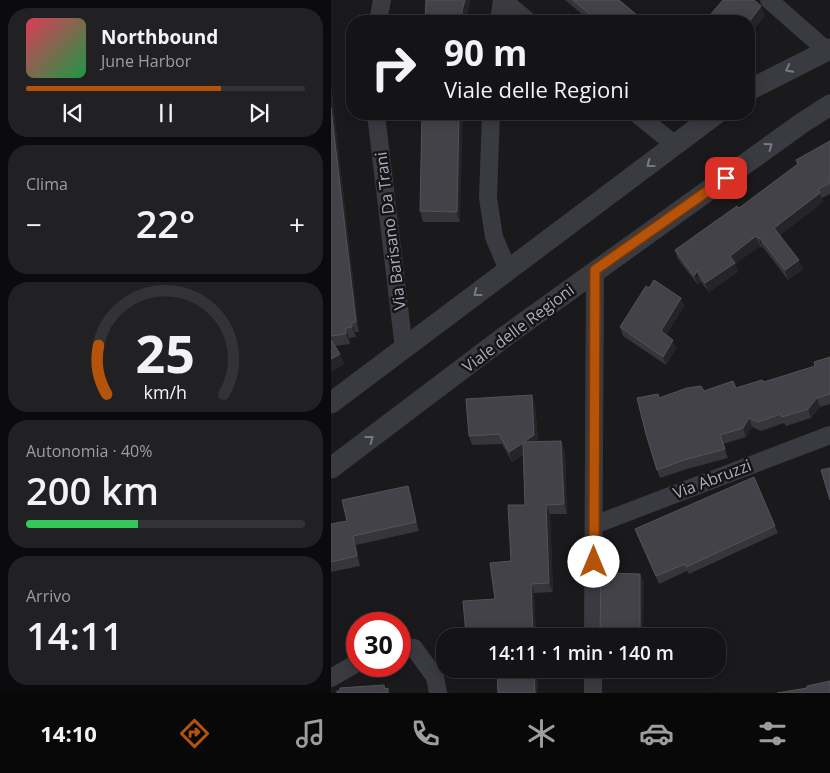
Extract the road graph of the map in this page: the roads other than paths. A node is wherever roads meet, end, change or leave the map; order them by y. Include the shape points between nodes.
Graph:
1 (382, 0) edge
2 (503, 0) edge
3 (769, 0) edge
4 (379, 15) edge
5 (500, 15) edge
6 (521, 15) edge
7 (828, 50) edge
8 (755, 87) edge
9 (830, 105) edge
10 (377, 120) edge
11 (491, 120) edge
12 (644, 120) edge
13 (709, 120) edge
14 (675, 145) junction
15 (508, 270) junction
16 (595, 270) junction
17 (403, 349) junction
18 (331, 403) edge
19 (830, 435) edge
20 (331, 468) edge
21 (595, 525) junction
22 (593, 628) edge
23 (411, 648) edge
24 (346, 669) edge
25 (331, 678) edge
26 (593, 678) edge
27 (438, 693) edge
28 (593, 693) edge

1 - 4 street
2 - 5 street
2 - 6 street
3 - 7 street
7 -> 8 street
16 -> 9 street, Viale delle Regioni
10 - 17 street, Via Barisano Da Trani
11 - 15 street via 488,198 494,237
12 - 14 street
13 - 14 street
14 -> 15 street
15 -> 17 street
20 -> 16 street, Viale delle Regioni
16 - 21 street
17 - 18 street
19 - 21 street, Via Abruzzi
21 - 22 street
23 - 27 street via 435,677
24 - 25 street
26 - 28 street

